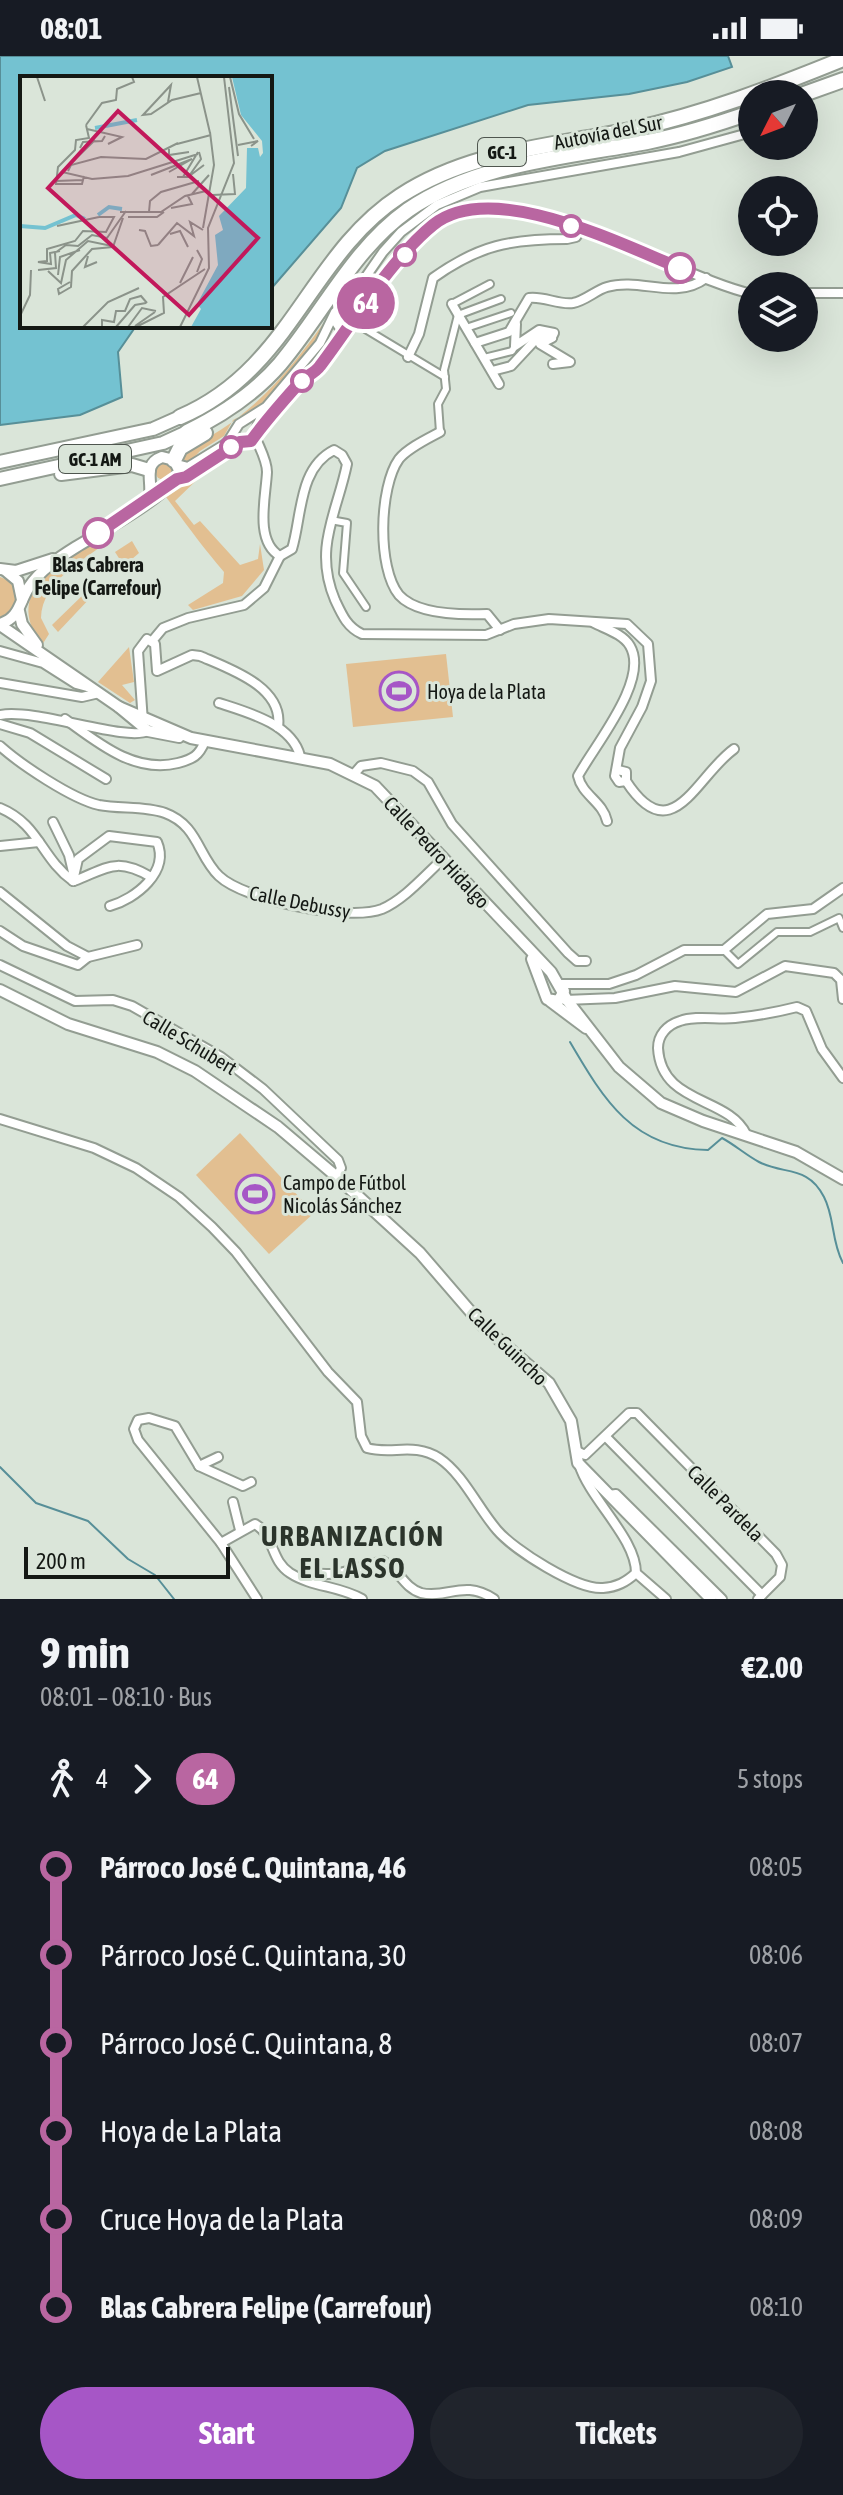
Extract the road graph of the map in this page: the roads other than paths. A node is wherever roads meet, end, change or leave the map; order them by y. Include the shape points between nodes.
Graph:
1 (843, 59) edge
2 (843, 80) edge
3 (818, 89) edge
4 (738, 116) edge
5 (738, 136) edge
6 (580, 230) junction
7 (706, 278) junction
8 (490, 284) dead end
9 (738, 289) edge
10 (818, 293) edge
11 (843, 293) edge
12 (501, 299) dead end
13 (452, 304) joint
14 (522, 306) junction
15 (328, 312) junction
16 (348, 313) junction
17 (511, 313) dead end
18 (458, 315) junction
19 (342, 328) junction
20 (466, 328) junction
21 (392, 333) dead end
22 (552, 337) junction
23 (386, 342) junction
24 (320, 343) junction
25 (475, 343) junction
26 (515, 346) junction
27 (408, 357) junction
28 (484, 358) junction
29 (553, 364) dead end
30 (492, 371) junction
31 (446, 378) junction
32 (499, 384) dead end
33 (266, 407) junction
34 (180, 417) joint
35 (245, 423) junction
36 (187, 432) joint
37 (235, 432) junction
38 (440, 432) joint
39 (255, 434) junction
40 (243, 442) junction
41 (265, 460) junction
42 (0, 462) edge
43 (175, 462) junction
44 (150, 475) junction
45 (0, 480) edge
46 (174, 482) junction
47 (137, 508) junction
48 (336, 521) dead end
49 (62, 556) junction
50 (280, 556) junction
51 (0, 569) edge
52 (21, 606) junction
53 (366, 607) dead end
54 (590, 621) junction
55 (0, 624) edge
56 (500, 630) junction
57 (153, 640) junction
58 (0, 651) edge
59 (46, 655) junction
60 (0, 683) edge
61 (95, 690) junction
62 (219, 703) dead end
63 (119, 707) junction
64 (137, 713) junction
65 (0, 715) edge
66 (65, 719) junction
67 (0, 724) edge
68 (278, 727) junction
69 (146, 730) junction
70 (162, 731) junction
71 (205, 741) junction
72 (0, 746) edge
73 (734, 749) dead end
74 (300, 756) junction
75 (354, 774) junction
76 (106, 779) dead end
77 (1, 811) edge
78 (607, 821) dead end
79 (53, 822) dead end
80 (39, 842) junction
81 (0, 846) edge
82 (443, 859) junction
83 (151, 877) junction
84 (73, 881) junction
85 (843, 888) edge
86 (0, 892) edge
87 (110, 906) dead end
88 (843, 928) edge
89 (0, 931) edge
90 (137, 945) dead end
91 (724, 950) junction
92 (88, 957) junction
93 (586, 961) dead end
94 (0, 965) edge
95 (0, 990) edge
96 (557, 994) junction
97 (843, 999) edge
98 (596, 1037) junction
99 (843, 1078) edge
100 (0, 1119) edge
101 (746, 1134) junction
102 (337, 1177) junction
103 (843, 1179) edge
104 (606, 1437) junction
105 (218, 1457) dead end
106 (578, 1457) junction
107 (199, 1466) junction
108 (251, 1482) dead end
109 (609, 1495) junction
110 (233, 1502) dead end
111 (240, 1530) junction
112 (221, 1543) junction
113 (636, 1573) junction
114 (301, 1578) junction
115 (760, 1597) edge
116 (257, 1599) edge
117 (362, 1599) edge
118 (494, 1599) edge
119 (666, 1599) edge
120 (711, 1599) edge
121 (722, 1599) edge

1 - 34 highway, Autovía del Sur / GC-1 via 681,118 483,157 418,185 396,198 344,248 259,364 216,398
2 - 3 highway
4 - 15 highway, Autovía del Sur / GC-1 via 652,141 513,167 449,188 382,231
5 - 16 street, Autovía del Sur via 459,194 401,232 356,291
6 - 7 street
6 - 16 street via 532,213 456,212 422,236 363,306
6 - 27 street via 576,237 520,239 457,260 433,278
7 - 9 street
7 - 14 street via 695,287 608,286 572,303 541,296
8 - 13 street
10 - 11 street
12 - 18 street
13 - 18 street
14 - 25 street via 509,332
14 - 26 street
15 - 16 street
15 - 19 street
15 - 24 street
15 - 36 highway, Autovía del Sur / GC-1 via 252,391
15 - 43 highway via 278,378 239,413 180,448
16 - 19 street
16 - 23 street
17 - 20 street
18 - 20 street
18 - 31 street
19 - 24 street
20 - 25 street
21 - 23 street
22 - 26 street via 554,333 539,330
22 - 29 street via 540,344 570,362
22 - 30 street via 538,337 511,366
23 - 27 street
24 - 33 street
25 - 28 street
26 - 28 street
27 - 31 street
28 - 30 street
30 - 32 street
31 - 38 street via 438,404
33 - 35 street
33 - 39 street
34 - 42 highway, GC-1 AM via 153,429
35 - 37 street
35 - 39 street
36 - 45 highway, GC-1 AM via 163,443
37 - 40 street
37 - 43 street via 227,443 188,467
38 - 56 street via 399,459 386,492 385,566 399,594 413,605 487,614
39 - 40 street
39 - 41 street
40 - 41 street
40 - 46 street
41 - 50 street via 263,506 269,546
43 - 44 street via 157,458
43 - 46 street
44 - 45 highway via 131,465
44 - 46 street via 158,486
44 - 47 street via 150,495
46 - 47 street
47 - 49 street
48 - 53 street via 347,523 343,573
49 - 51 street via 16,571
49 - 52 street via 30,586
50 - 56 street via 292,549 311,475 334,450 347,464 330,518 326,574 353,630 371,636 486,635
50 - 57 street via 254,599 163,628
51 - 52 street, Calle Pedro Hidalgo via 18,581
52 - 55 street
52 - 59 street, Calle Pedro Hidalgo via 30,638
54 - 56 street via 531,620
54 - 73 street via 627,624 648,644 648,694 620,748 618,770 626,772 626,781 649,809 673,808 697,791
54 - 78 street via 621,637 634,658 626,699 578,776
55 - 59 street, Calle Pedro Hidalgo
57 - 64 street via 140,644 138,651 142,699
57 - 68 street via 157,671 192,655 266,690 276,705
58 - 61 street via 43,663
59 - 61 street, Calle Pedro Hidalgo
60 - 61 street via 82,697
61 - 63 street, Calle Pedro Hidalgo
62 - 68 street
63 - 64 street, Calle Pedro Hidalgo
63 - 69 street, Calle Pedro Hidalgo
64 - 69 street
64 - 70 street, Calle Pedro Hidalgo
65 - 66 street
66 - 69 street via 135,733
66 - 71 street via 129,760 148,765 191,760
67 - 76 street via 30,733
68 - 74 street
69 - 70 street, Calle Pedro Hidalgo
70 - 71 street, Calle Pedro Hidalgo
71 - 74 street, Calle Pedro Hidalgo
72 - 82 street, Calle Debussy via 89,802 164,813 181,821 195,834 215,873 249,895 369,912 393,903
74 - 75 street, Calle Pedro Hidalgo
75 - 82 street, Calle Pedro Hidalgo via 397,807
75 - 93 street via 361,766 381,763 413,771 428,782 452,824 568,953
77 - 80 street via 36,831
79 - 84 street via 69,855
80 - 81 street
80 - 84 street
82 - 96 street, Calle Pedro Hidalgo via 530,954
83 - 84 street via 114,866 93,869
83 - 84 street via 160,855 157,842 109,836 78,859
83 - 87 street via 133,897
85 - 91 street via 813,909 767,914
86 - 92 street
88 - 91 street via 839,918 810,932 777,932 738,964
89 - 92 street via 71,964
90 - 92 street
91 - 96 street via 684,950 636,975
94 - 102 street, Calle Schubert via 75,1001 113,1000 132,1006 221,1057 338,1160
95 - 102 street, Calle Guincho via 68,1024 157,1052 195,1071 278,1127
96 - 97 street via 615,998 675,986 736,992 785,966 834,973 841,980
96 - 98 street
96 - 98 street
98 - 101 street via 637,1085 661,1103
99 - 101 street via 822,1049 812,1020 797,1007 738,1018 681,1020 665,1028 658,1042 659,1059 668,1078 691,1097 734,1117
100 - 113 street via 94,1148 179,1197 236,1252 357,1402 367,1448 404,1447 440,1459 515,1547 582,1585 623,1585
101 - 103 street via 796,1152
102 - 106 street, Calle Guincho via 410,1244 482,1325 549,1383 571,1421
104 - 106 street
104 - 115 street
104 - 115 street, Calle Pardela via 629,1413 637,1413 776,1554 782,1565 780,1577
105 - 107 street
106 - 109 street
106 - 113 street via 583,1480 628,1548
107 - 108 street via 243,1486
107 - 112 street via 175,1426 138,1420 138,1440
109 - 120 street
109 - 121 street via 616,1494
110 - 111 street
111 - 112 street
111 - 114 street via 255,1524 264,1529 281,1566
112 - 116 street
113 - 119 street
114 - 117 street
114 - 118 street via 309,1572 346,1574 383,1561 423,1594 466,1588

